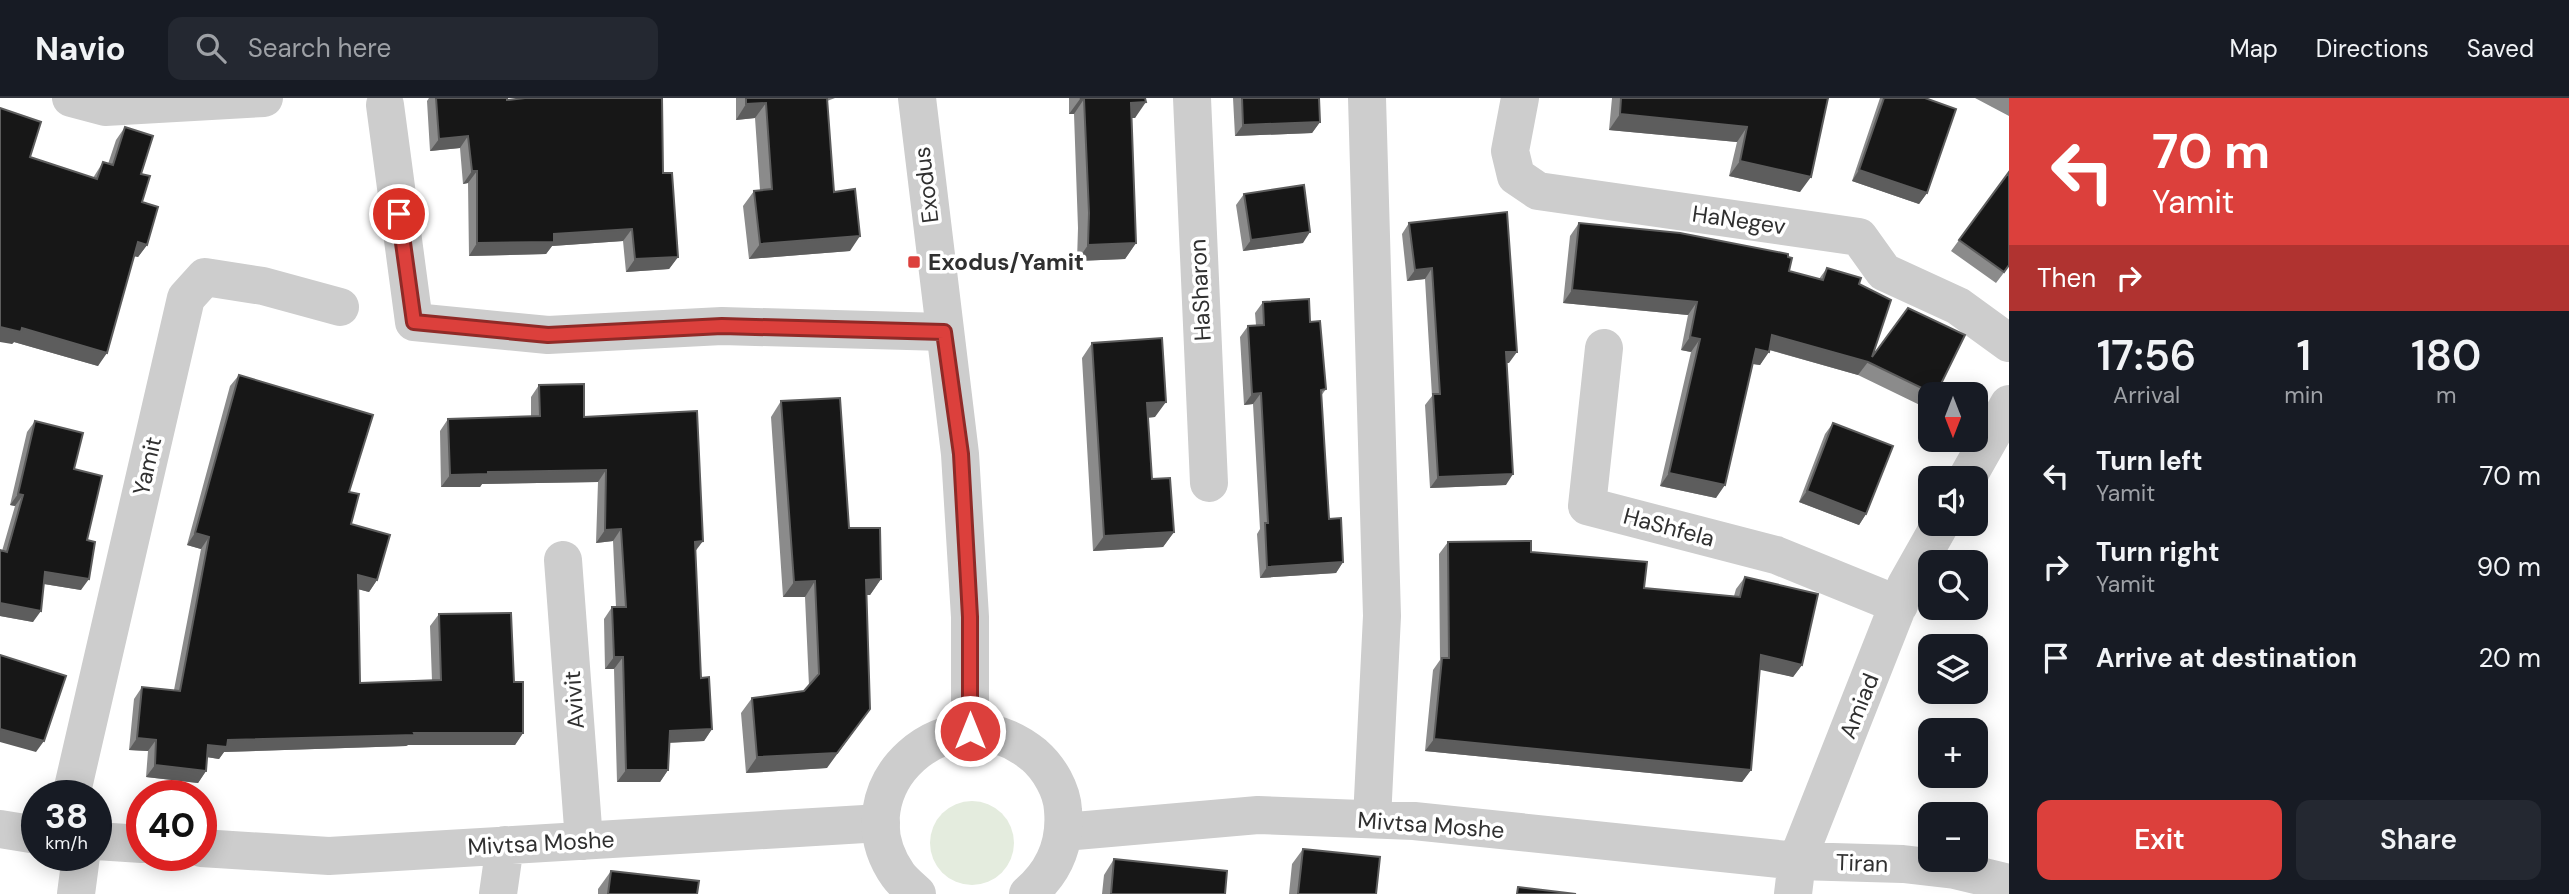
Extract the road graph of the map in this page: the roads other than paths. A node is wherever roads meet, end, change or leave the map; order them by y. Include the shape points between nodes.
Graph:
1 (71, 98) edge
2 (264, 98) edge
3 (917, 98) edge
4 (1192, 98) edge
5 (1367, 98) edge
6 (1520, 98) edge
7 (385, 105) dead end
8 (340, 307) dead end
9 (944, 332) junction
10 (2009, 343) edge
11 (1604, 348) dead end
12 (2009, 404) edge
13 (1974, 466) edge
14 (1209, 483) dead end
15 (1934, 536) edge
16 (563, 560) dead end
17 (1899, 606) junction
18 (970, 731) junction
19 (75, 780) edge
20 (1372, 819) junction
21 (881, 822) junction
22 (0, 829) edge
23 (21, 832) edge
24 (1064, 832) junction
25 (584, 841) junction
26 (505, 845) junction
27 (217, 849) edge
28 (79, 871) edge
29 (1795, 878) edge
30 (2009, 883) edge
31 (76, 894) edge
32 (498, 894) edge
33 (917, 894) edge
34 (1028, 894) edge

1 - 2 street via 105,107
3 - 9 street, Exodus
4 - 14 street, HaSharon
5 - 20 street via 1382,616
6 - 10 street, HaNegev via 1510,150 1516,176 1538,191 1859,237 1884,272 1958,306
7 - 9 street via 414,322 548,335 722,326
8 - 19 street, Yamit via 263,286 205,277 186,298
9 - 18 street, Exodus via 961,454 970,617
11 - 17 street, HaShfela via 1587,506 1776,555
12 - 13 street
15 - 17 street, Amiad
16 - 25 street, Avivit
17 - 29 street, Amiad
18 - 21 street via 926,744 907,759 884,799
18 - 24 street via 996,734 1020,744 1040,760 1055,782 1063,806
20 - 24 street, Mivtsa Moshe via 1258,815
20 - 29 street, Mivtsa Moshe via 1414,821
21 - 25 street, Mivtsa Moshe
21 - 33 street via 886,850 898,875
22 - 23 street
24 - 34 street via 1057,858
25 - 26 street, Mivtsa Moshe
26 - 27 street, Mivtsa Moshe via 329,856
26 - 32 street
28 - 31 street
29 - 30 street, Tiran via 1903,864

